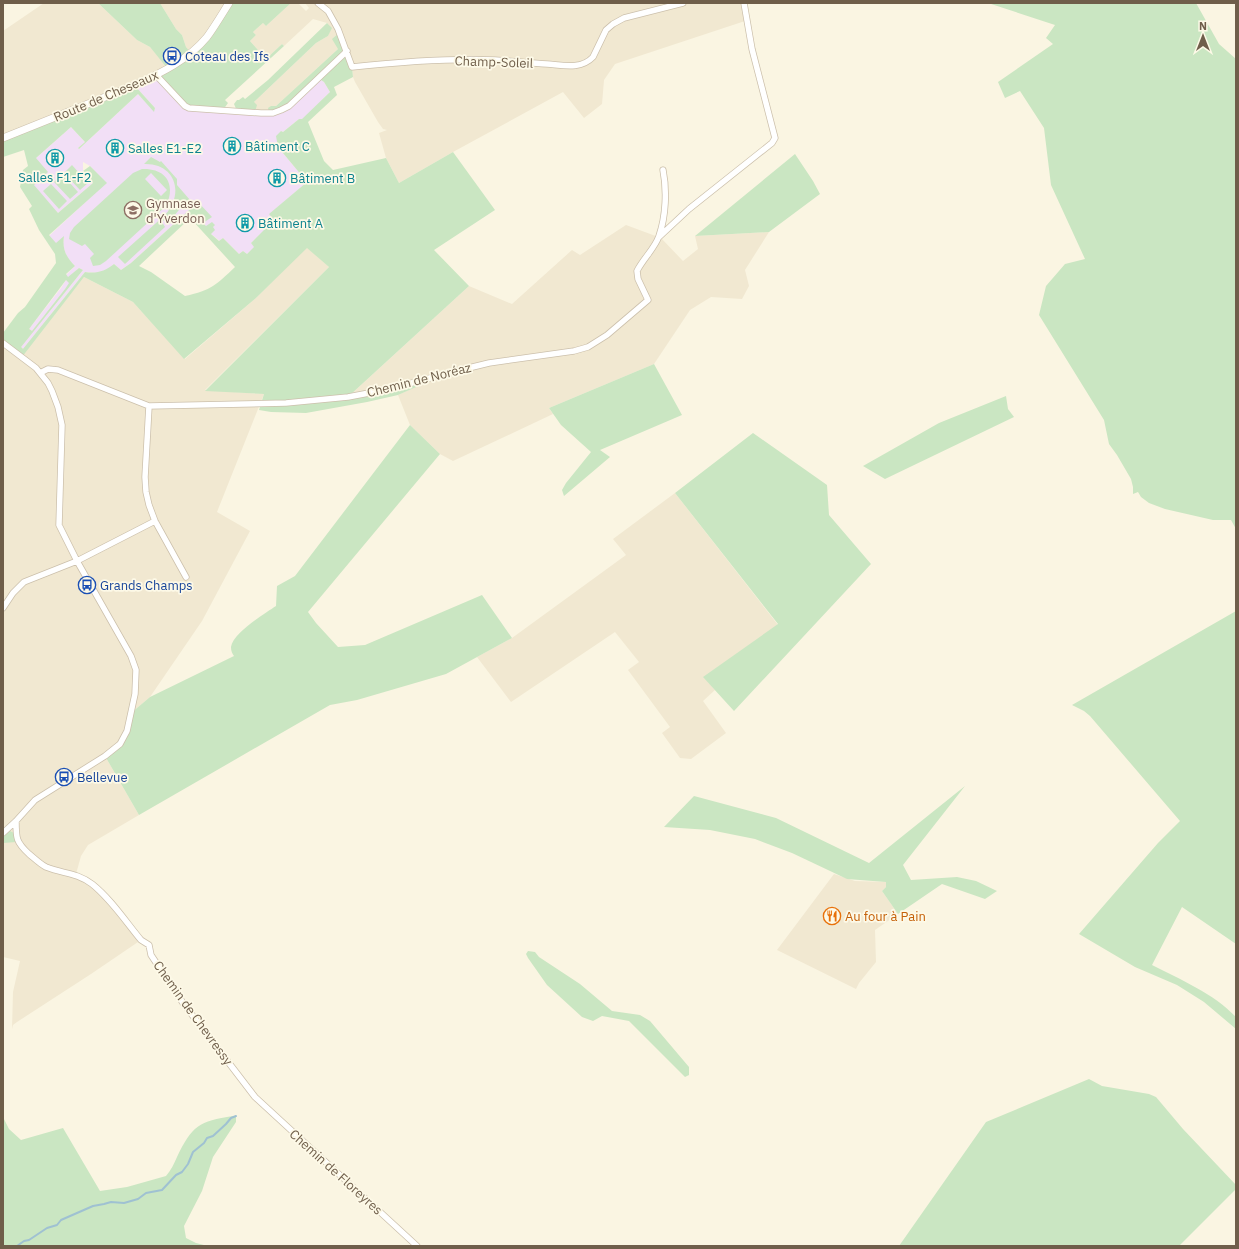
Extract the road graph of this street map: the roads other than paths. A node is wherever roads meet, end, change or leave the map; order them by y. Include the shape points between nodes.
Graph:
1 (229, 3) edge
2 (320, 3) edge
3 (683, 3) edge
4 (744, 3) edge
5 (347, 51) junction
6 (156, 75) junction
7 (3, 138) edge
8 (663, 170) dead end
9 (659, 237) junction
10 (3, 343) edge
11 (40, 373) junction
12 (149, 406) junction
13 (155, 522) junction
14 (77, 561) junction
15 (186, 577) dead end
16 (3, 608) edge
17 (16, 821) junction
18 (3, 833) edge
19 (255, 1097) joint
20 (417, 1246) edge

1 - 6 street, Route de Cheseaux via 199,45 181,61
2 - 5 street, Champ-Soleil via 328,10
3 - 5 street, Champ-Soleil via 624,18 613,24 606,30 590,61 576,66 495,60 441,60 352,67
4 - 9 street via 752,49 775,138
5 - 6 street via 289,106 273,113 189,108
6 - 7 street, Route de Cheseaux
8 - 9 street, Chemin de Noréaz via 664,199
9 - 12 street, Chemin de Noréaz via 637,271 648,300 607,335 588,347 489,363 390,389 348,397 286,403
10 - 11 street
11 - 12 street, Chemin de Noréaz via 48,369 58,370
11 - 14 street via 52,391 61,419 59,525
12 - 13 street via 146,488
13 - 14 street
13 - 15 street
14 - 16 street via 24,582
14 - 17 street via 134,663 136,685 127,731 116,748 45,793
17 - 18 street
17 - 19 street, Chemin de Chevressy via 20,846 46,867 76,874 91,884 102,893 141,940 149,945 151,955 183,1003
19 - 20 street, Chemin de Floreyres

